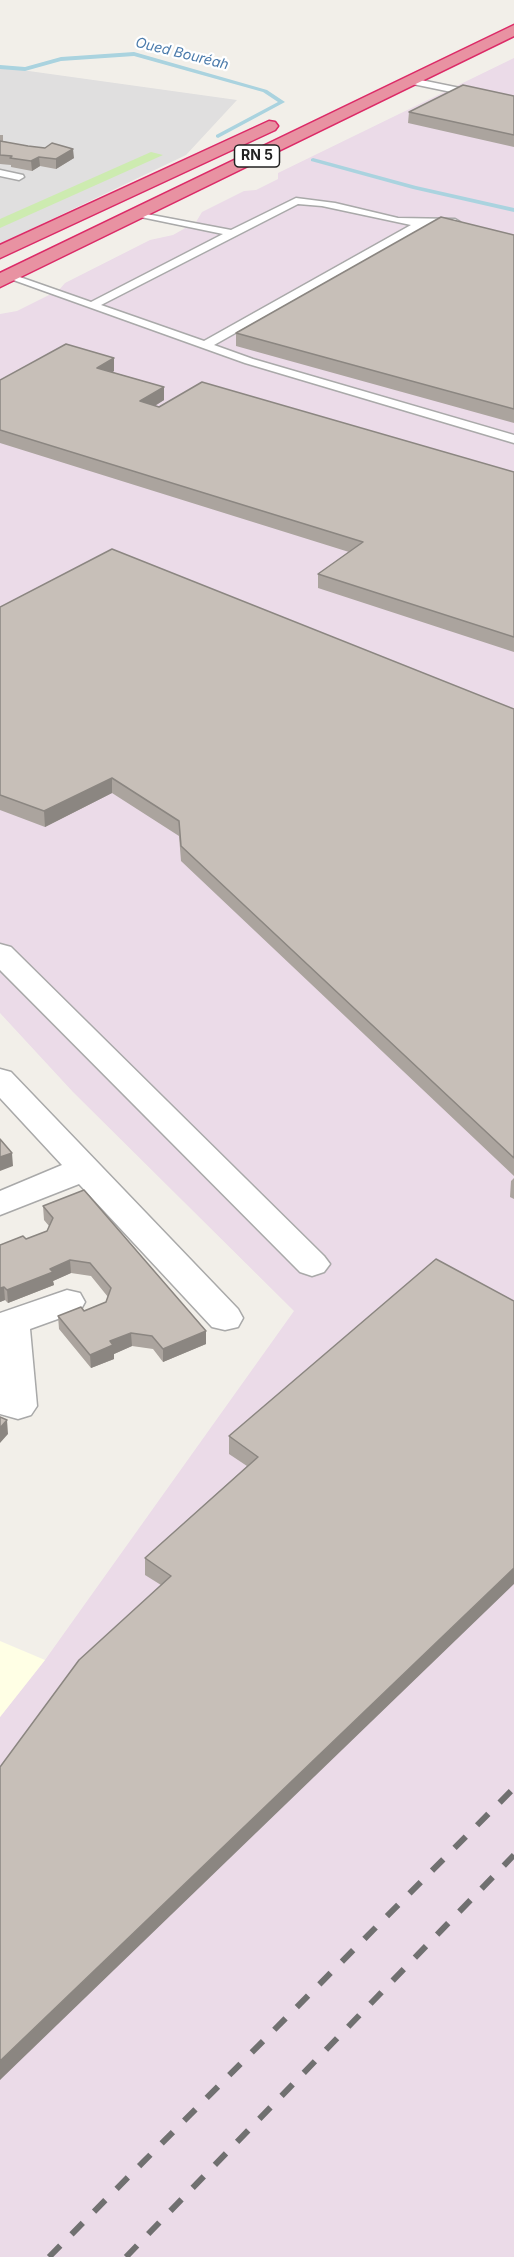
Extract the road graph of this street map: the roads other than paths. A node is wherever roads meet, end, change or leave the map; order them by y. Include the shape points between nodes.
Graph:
1 (514, 30) edge
2 (411, 81) junction
3 (514, 102) edge
4 (287, 117) dead end
5 (0, 173) edge
6 (19, 177) edge
7 (140, 214) junction
8 (421, 224) junction
9 (468, 224) edge
10 (231, 233) junction
11 (0, 252) edge
12 (5, 279) edge
13 (92, 306) junction
14 (204, 346) junction
15 (514, 438) edge
16 (0, 953) edge
17 (0, 1079) edge
18 (84, 1169) junction
19 (0, 1204) edge
20 (312, 1264) dead end
21 (67, 1302) dead end
22 (225, 1318) dead end
23 (8, 1359) edge
24 (0, 1401) edge

1 - 2 highway, RN 5
2 - 3 lane
2 - 7 highway, RN 5
4 - 11 highway, RN 5
5 - 6 lane
7 - 10 lane
7 - 12 highway, RN 5
8 - 9 lane
8 - 10 lane via 329,203 296,201
8 - 14 lane
10 - 13 lane
12 - 13 lane
13 - 14 lane
14 - 15 lane
16 - 20 street
17 - 18 street
18 - 19 street
18 - 22 street
21 - 23 street via 11,1322
23 - 24 street via 18,1406

